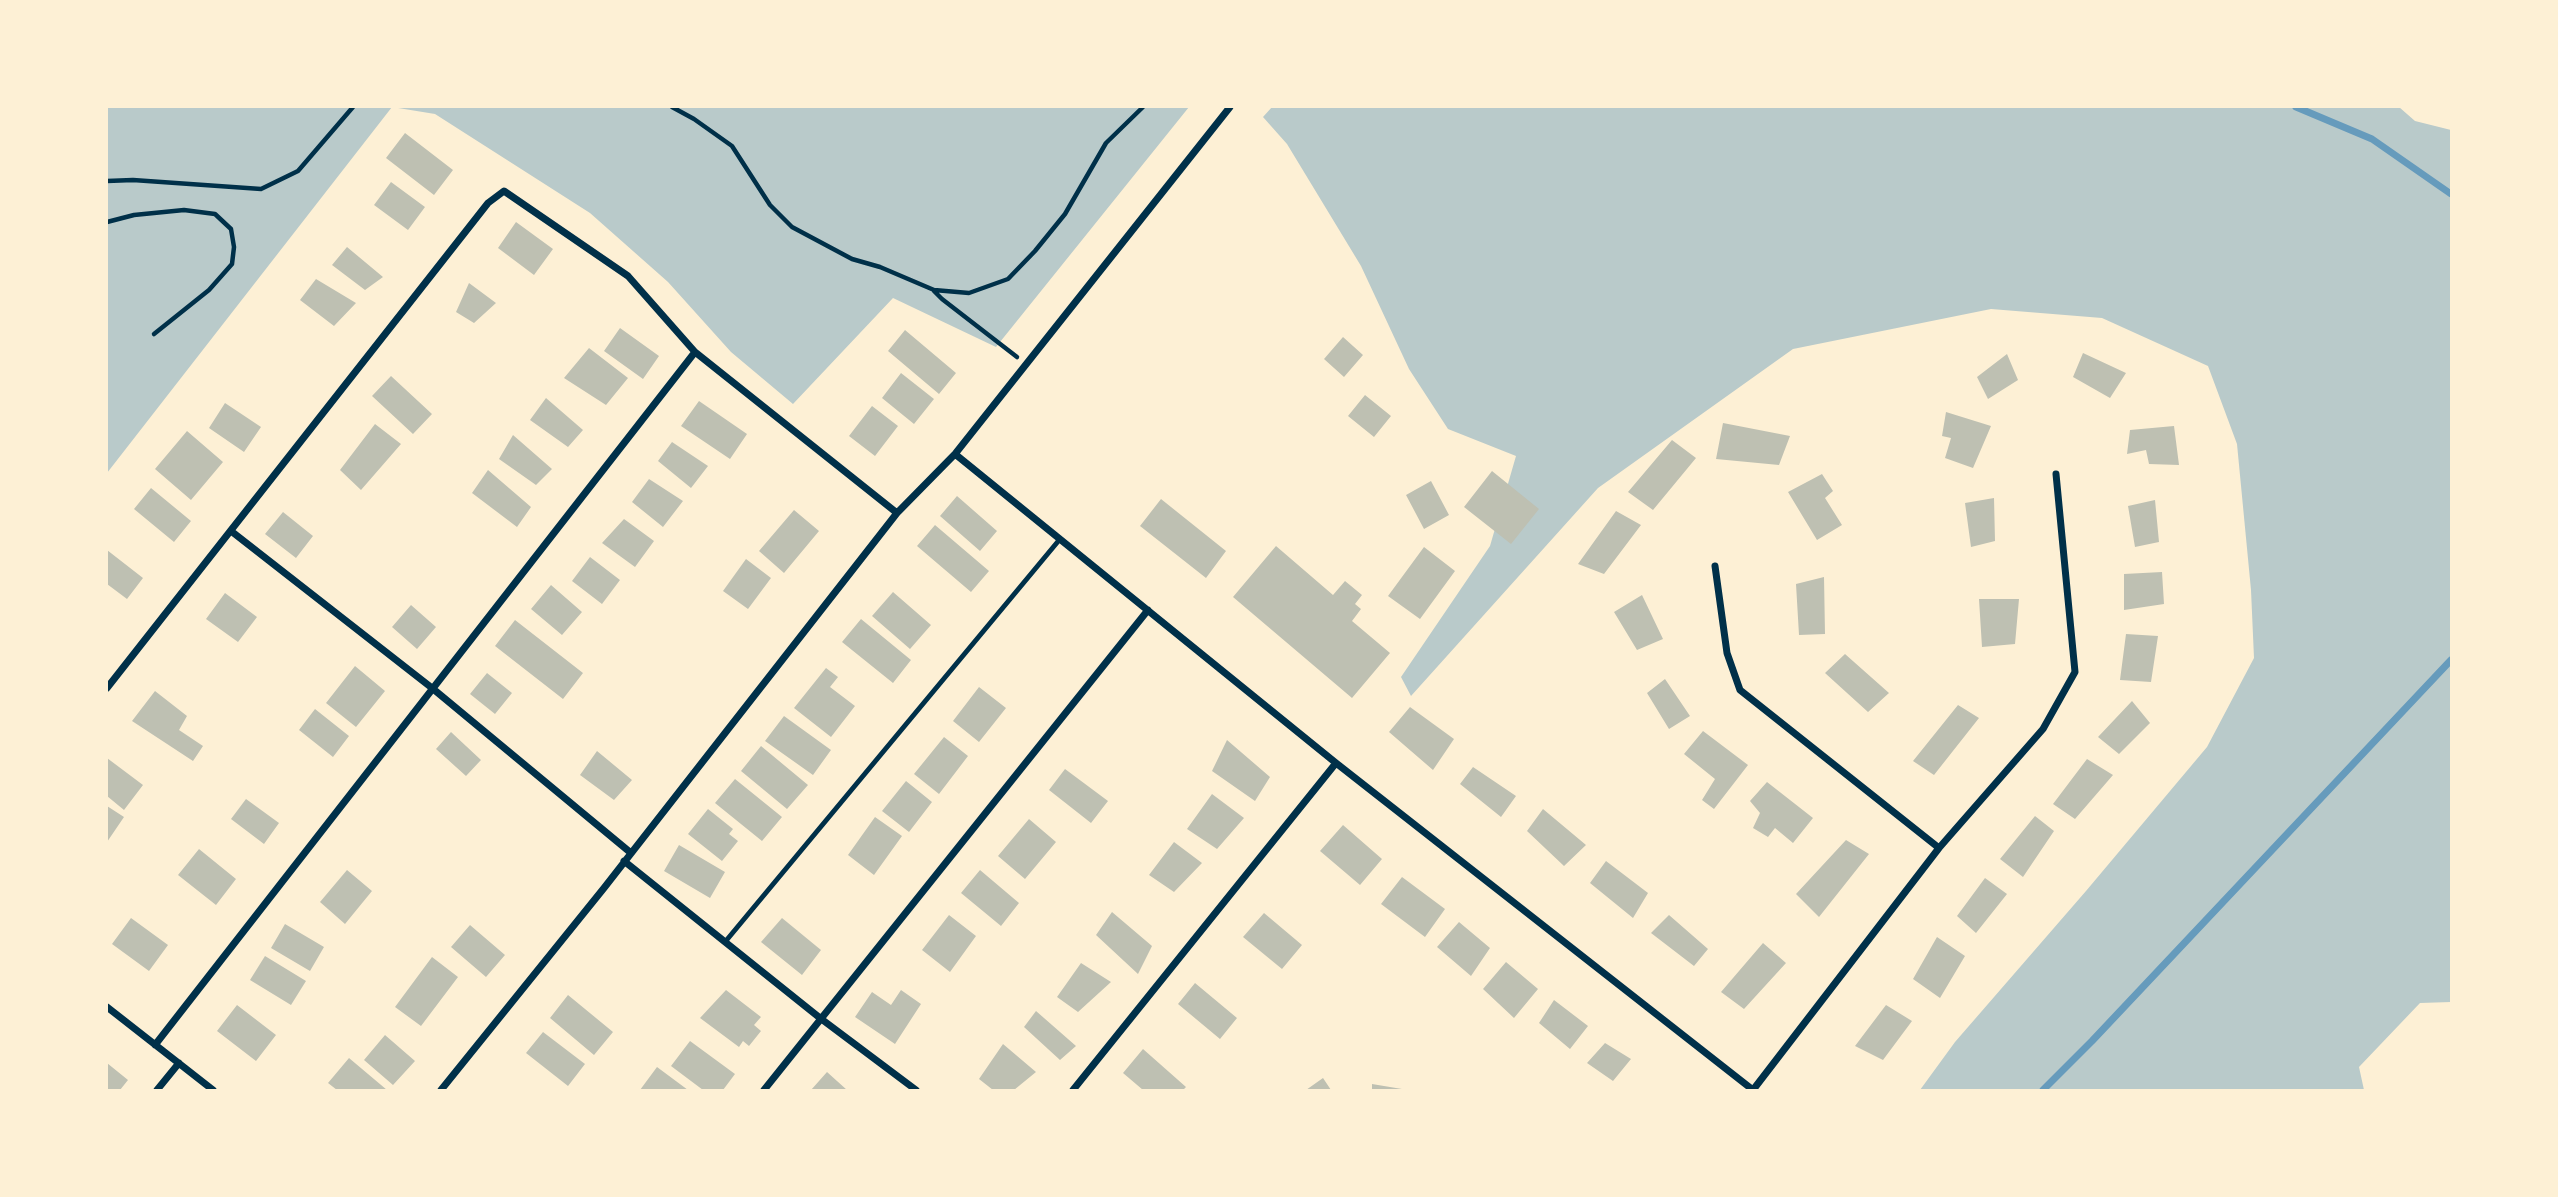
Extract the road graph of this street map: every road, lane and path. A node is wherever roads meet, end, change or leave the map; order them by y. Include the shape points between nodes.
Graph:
1 (353, 107) edge
2 (672, 107) edge
3 (1143, 107) edge
4 (1230, 107) edge
5 (107, 181) edge
6 (107, 222) edge
7 (934, 290) junction
8 (154, 334) dead end
9 (695, 352) junction
10 (1026, 364) junction
11 (955, 454) junction
12 (2056, 474) dead end
13 (897, 513) junction
14 (231, 531) junction
15 (1060, 539) junction
16 (1715, 566) dead end
17 (1148, 610) junction
18 (107, 688) edge
19 (432, 688) junction
20 (1336, 763) junction
21 (1939, 848) junction
22 (631, 853) junction
23 (624, 861) junction
24 (725, 942) junction
25 (107, 1007) edge
26 (820, 1018) junction
27 (155, 1045) junction
28 (179, 1063) junction
29 (157, 1090) edge
30 (213, 1090) edge
31 (441, 1090) edge
32 (764, 1090) edge
33 (916, 1090) edge
34 (1073, 1090) edge
35 (1753, 1090) edge

1 - 5 path via 298,171 261,189
2 - 7 path via 732,146 770,205 792,227 852,259
3 - 7 path via 1106,143 1065,214 1008,279 969,293
4 - 10 street
6 - 8 path via 184,211 215,214 231,229 232,264 209,290
7 - 10 path
9 - 13 street
9 - 14 street via 628,276 504,191 488,203
9 - 19 street
10 - 11 street
11 - 13 street
11 - 15 street
12 - 21 street via 2075,672 2043,729
13 - 22 street
14 - 18 street
14 - 19 street
15 - 17 street
15 - 24 lane
16 - 21 street via 1727,653 1740,690
17 - 20 street
17 - 26 street
19 - 22 street
19 - 27 street
20 - 34 street
20 - 35 street
21 - 35 street
22 - 23 street
23 - 24 street
23 - 31 street
24 - 26 street
25 - 27 street
26 - 32 street
26 - 33 street
27 - 28 street
28 - 29 street
28 - 30 street

